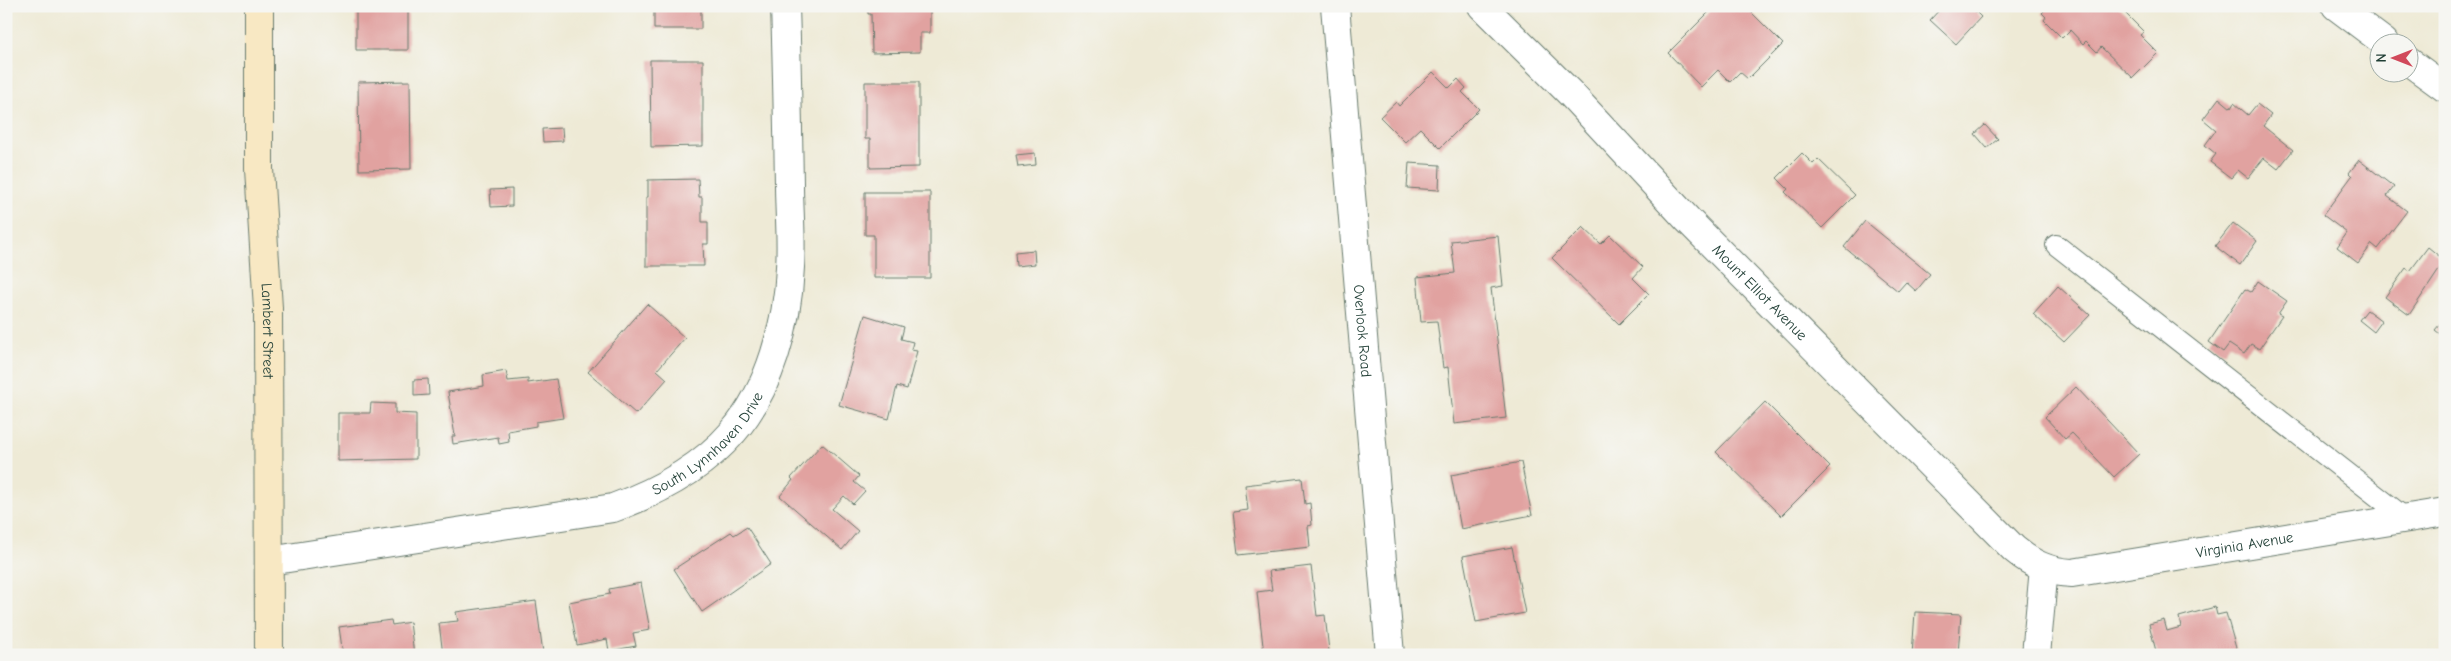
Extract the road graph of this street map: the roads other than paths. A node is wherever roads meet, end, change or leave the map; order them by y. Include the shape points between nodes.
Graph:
1 (259, 6) edge
2 (786, 6) edge
3 (1335, 6) edge
4 (1482, 6) edge
5 (2336, 6) edge
6 (2371, 32) edge
7 (2418, 68) edge
8 (2445, 88) edge
9 (2056, 245) dead end
10 (2445, 512) edge
11 (2405, 518) junction
12 (270, 561) junction
13 (2044, 568) junction
14 (269, 655) edge
15 (1390, 655) edge
16 (2036, 655) edge

1 - 12 street, Lambert Street via 259,169 268,308
2 - 12 street, South Lynnhaven Drive via 790,267 785,310 780,339 768,371 728,438 677,478 613,508
3 - 15 street, Overlook Road
4 - 13 street, Mount Elliot Avenue via 1570,93 1688,220 2014,549
5 - 6 street
7 - 8 street
9 - 11 lane
10 - 11 street, Virginia Avenue
11 - 13 street, Virginia Avenue via 2072,573
12 - 14 street, Lambert Street
13 - 16 street

